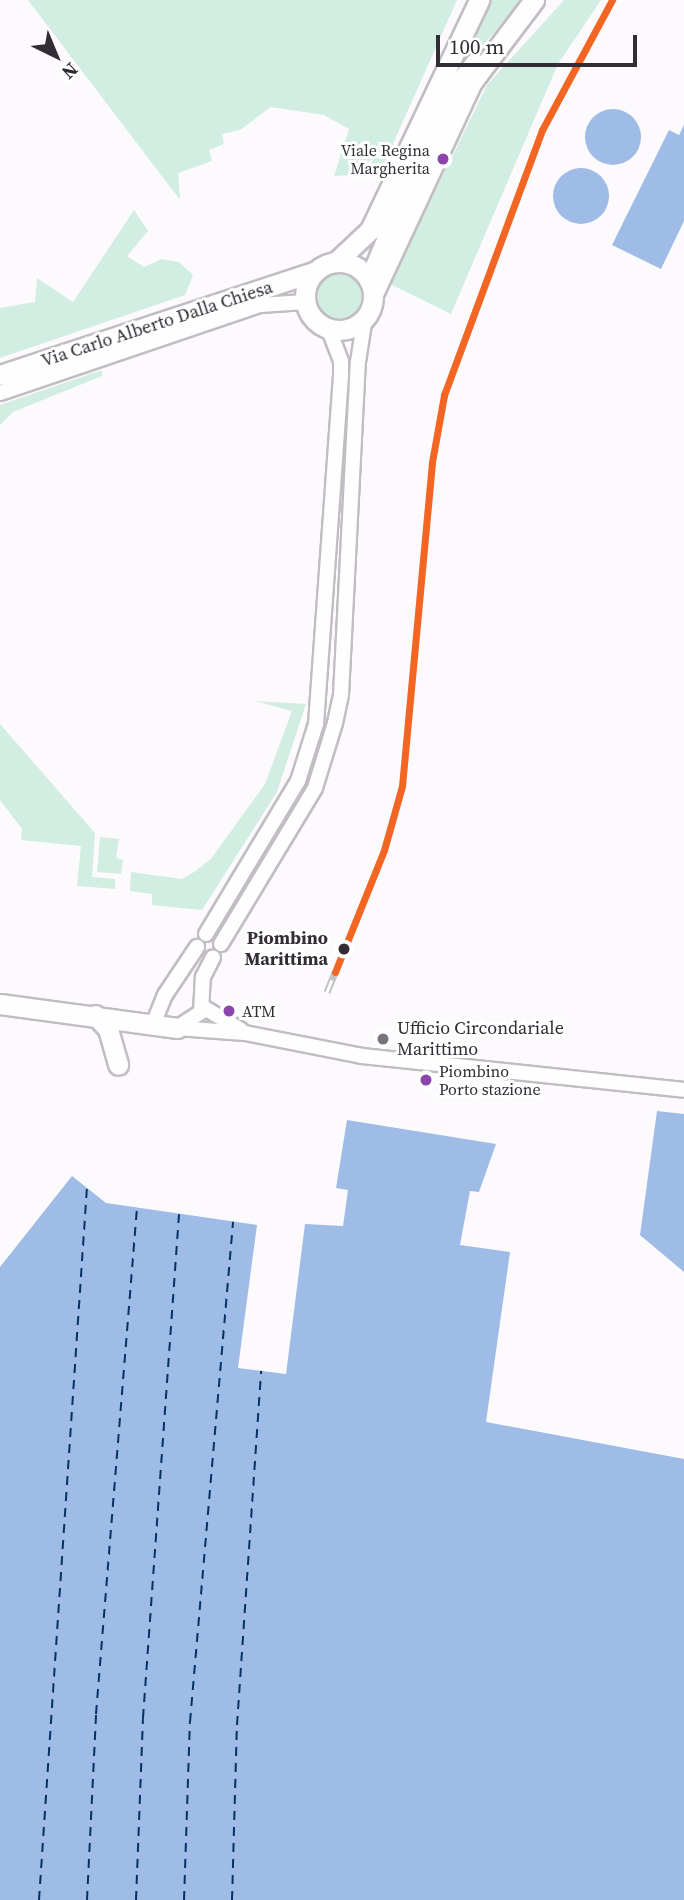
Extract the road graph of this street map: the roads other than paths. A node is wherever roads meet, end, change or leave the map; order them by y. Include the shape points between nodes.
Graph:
1 (479, 0) edge
2 (534, 0) edge
3 (337, 261) junction
4 (314, 272) junction
5 (371, 287) junction
6 (305, 302) junction
7 (365, 317) junction
8 (330, 329) junction
9 (0, 375) edge
10 (0, 393) edge
11 (206, 934) dead end
12 (221, 944) dead end
13 (197, 947) dead end
14 (213, 957) dead end
15 (175, 983) junction
16 (200, 990) junction
17 (0, 1004) edge
18 (203, 1007) junction
19 (95, 1015) junction
20 (154, 1022) junction
21 (177, 1028) junction
22 (245, 1033) junction
23 (118, 1065) dead end
24 (679, 1087) edge

1 - 3 main road via 370,230
2 - 5 main road via 472,82
3 - 4 main road
3 - 5 main road via 356,266
4 - 6 main road
4 - 9 main road, Via Carlo Alberto Dalla Chiesa
5 - 7 main road
6 - 8 main road via 313,318
6 - 10 street via 260,305
7 - 8 main road via 355,326
7 - 12 street via 358,362 341,695 335,723 315,789
8 - 11 street via 341,376 316,724 298,781
13 - 15 street
14 - 16 street
15 - 16 street via 187,982
15 - 20 street
16 - 18 street
17 - 19 main road
18 - 21 street via 192,1022
18 - 22 street
19 - 20 main road
19 - 23 main road via 112,1038
20 - 21 main road
21 - 22 street
22 - 24 street via 362,1056

